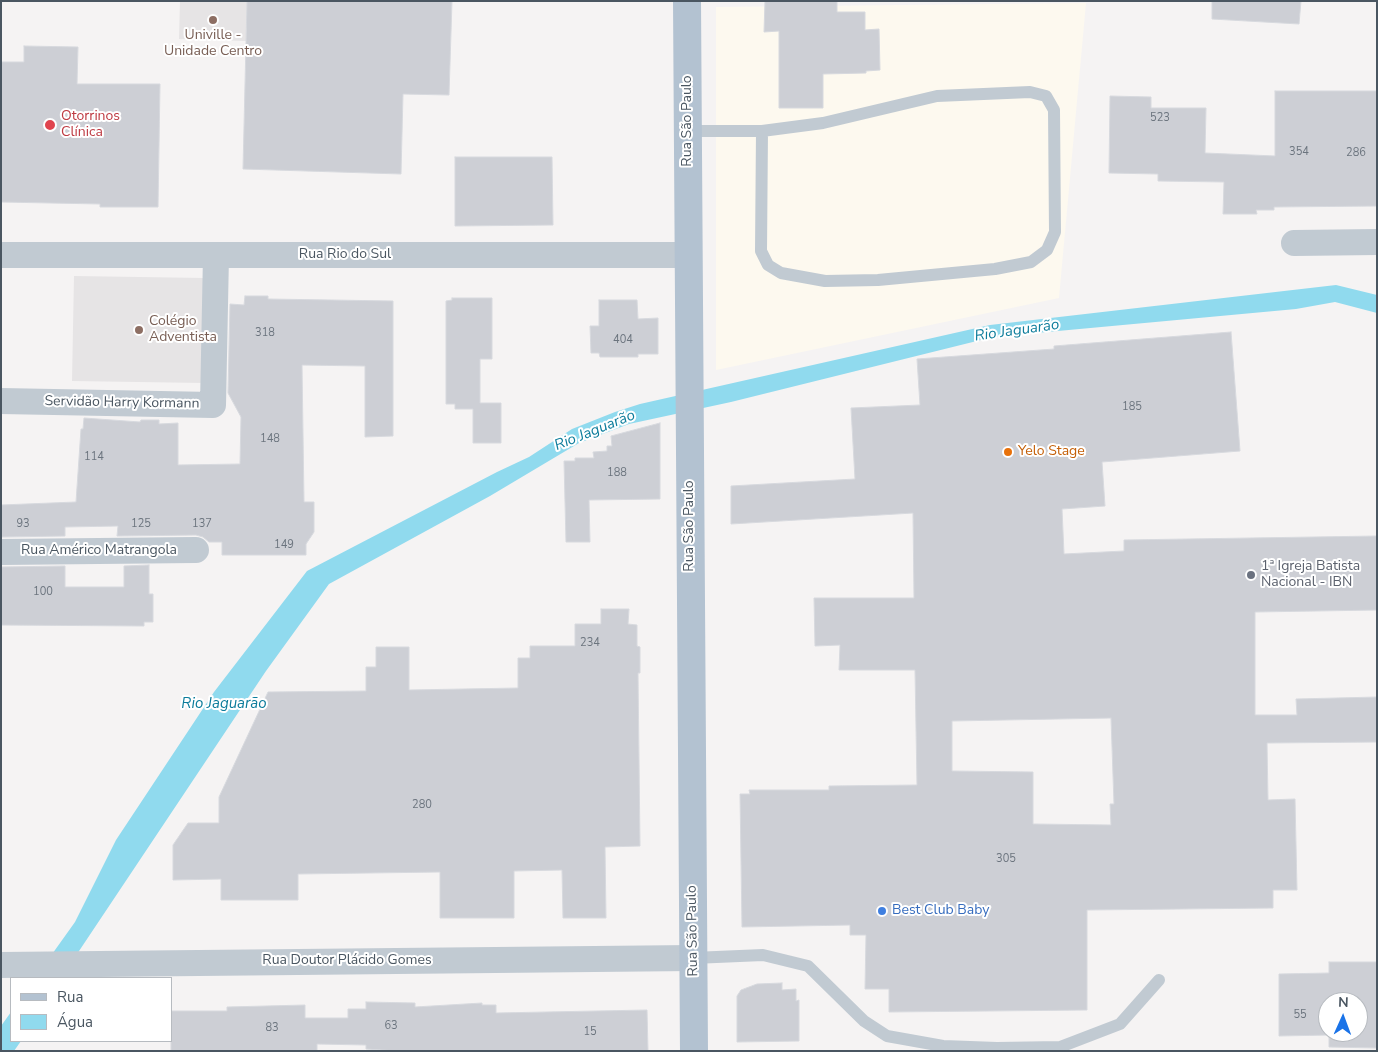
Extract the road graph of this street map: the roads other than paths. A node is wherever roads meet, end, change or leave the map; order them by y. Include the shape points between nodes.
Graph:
1 (687, 1) edge
2 (688, 131) junction
3 (762, 131) junction
4 (1377, 242) edge
5 (1294, 243) dead end
6 (1, 255) edge
7 (216, 255) junction
8 (688, 255) junction
9 (1, 401) edge
10 (196, 550) dead end
11 (1, 552) edge
12 (693, 958) junction
13 (13, 964) edge
14 (1159, 980) dead end
15 (694, 1051) edge

1 - 2 main road, Rua São Paulo
2 - 3 lane
2 - 8 main road, Rua São Paulo
3 - 3 lane via 823,123 937,96 1030,92 1046,96 1054,110 1055,232 1047,250 1032,262 995,269 869,280 825,280 781,273 768,265 761,251
4 - 5 street
6 - 7 street, Rua Rio do Sul
7 - 8 street, Rua Rio do Sul
7 - 9 street, Servidão Harry Kormann via 213,405
8 - 12 main road, Rua São Paulo
10 - 11 street, Rua Américo Matrangola
12 - 13 street, Rua Doutor Plácido Gomes
12 - 14 lane via 763,955 808,966 864,1021 887,1036 943,1046 1060,1047 1120,1024
12 - 15 main road, Rua São Paulo

